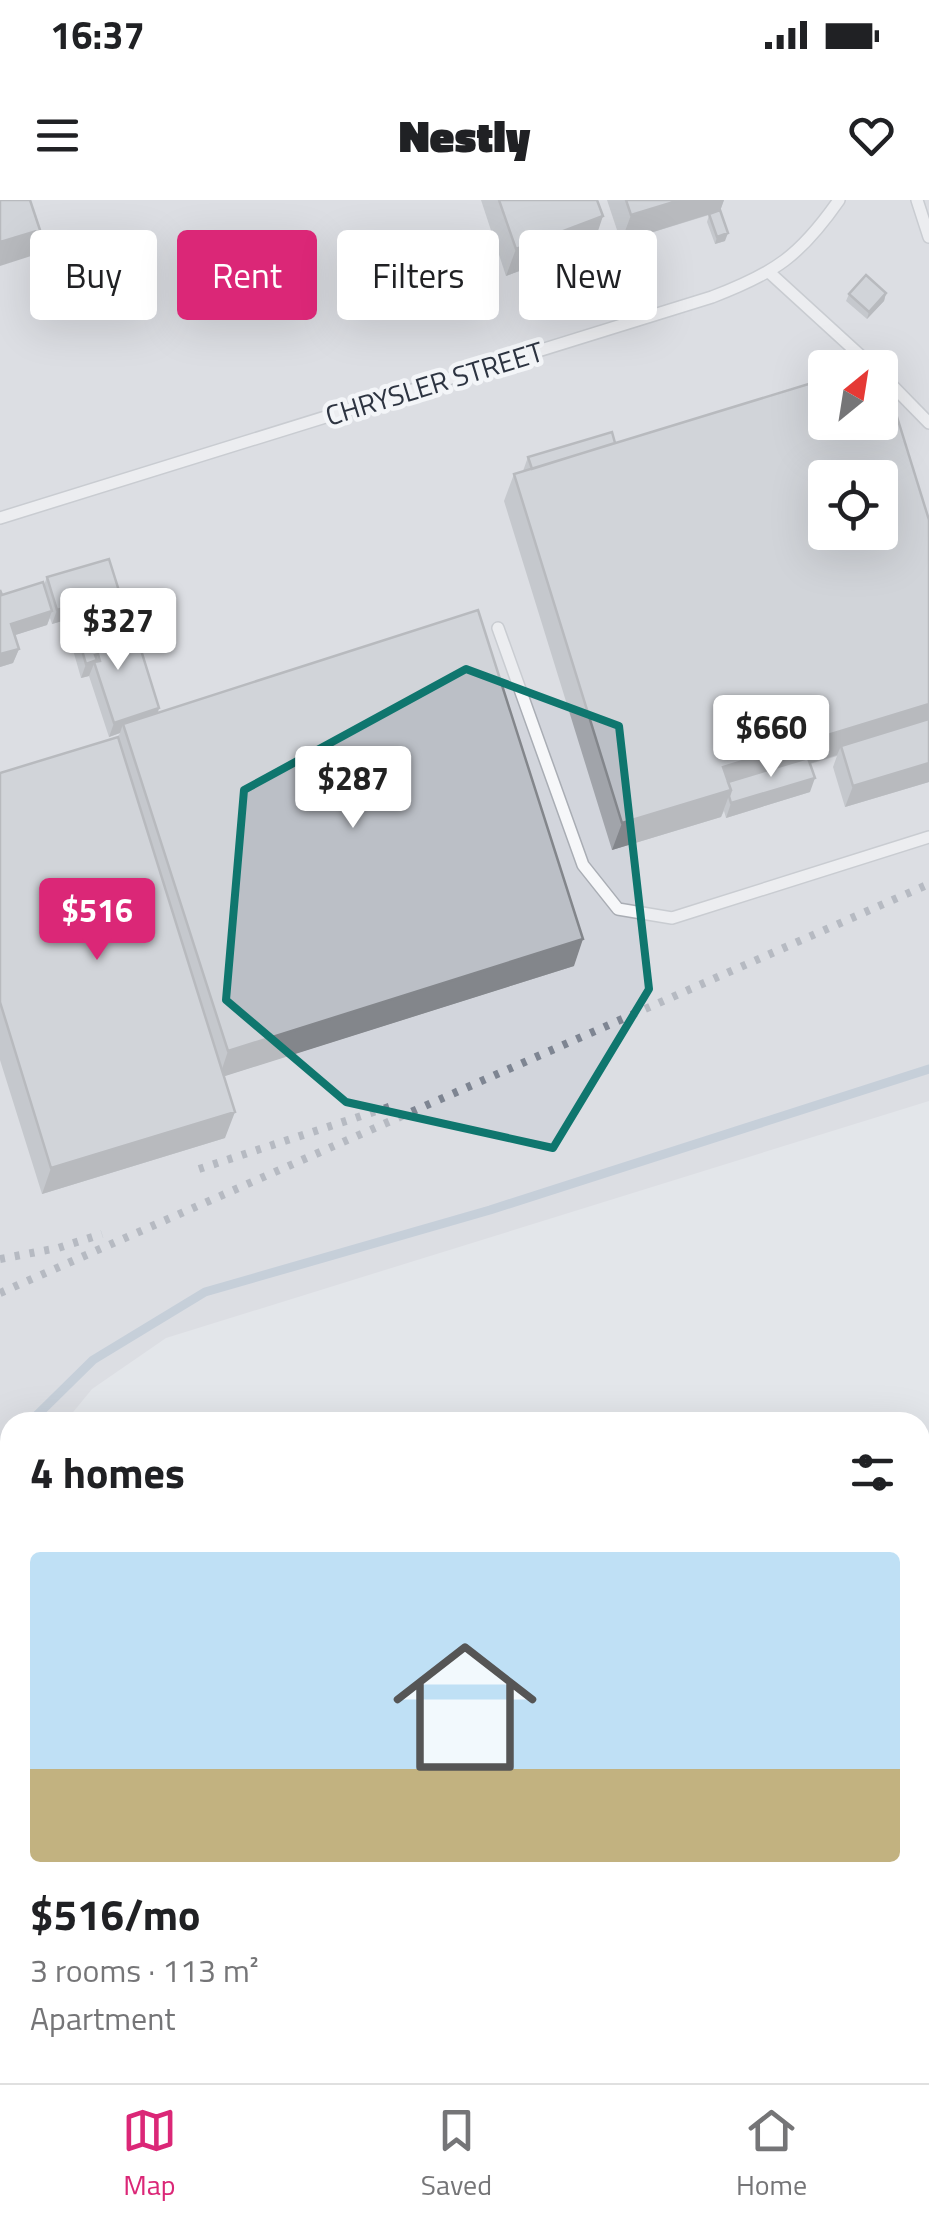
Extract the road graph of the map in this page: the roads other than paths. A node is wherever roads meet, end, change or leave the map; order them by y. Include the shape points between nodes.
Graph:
1 (839, 200) edge
2 (916, 200) edge
3 (929, 237) edge
4 (770, 273) junction
5 (854, 350) edge
6 (898, 391) edge
7 (929, 423) edge
8 (0, 518) edge
9 (498, 628) dead end
10 (929, 837) edge

1 - 4 lane, CHRYSLER STREET via 798,251
2 - 3 lane
4 - 5 lane
4 - 8 lane, CHRYSLER STREET via 712,297
6 - 7 lane
9 - 10 lane via 582,864 618,909 672,918

